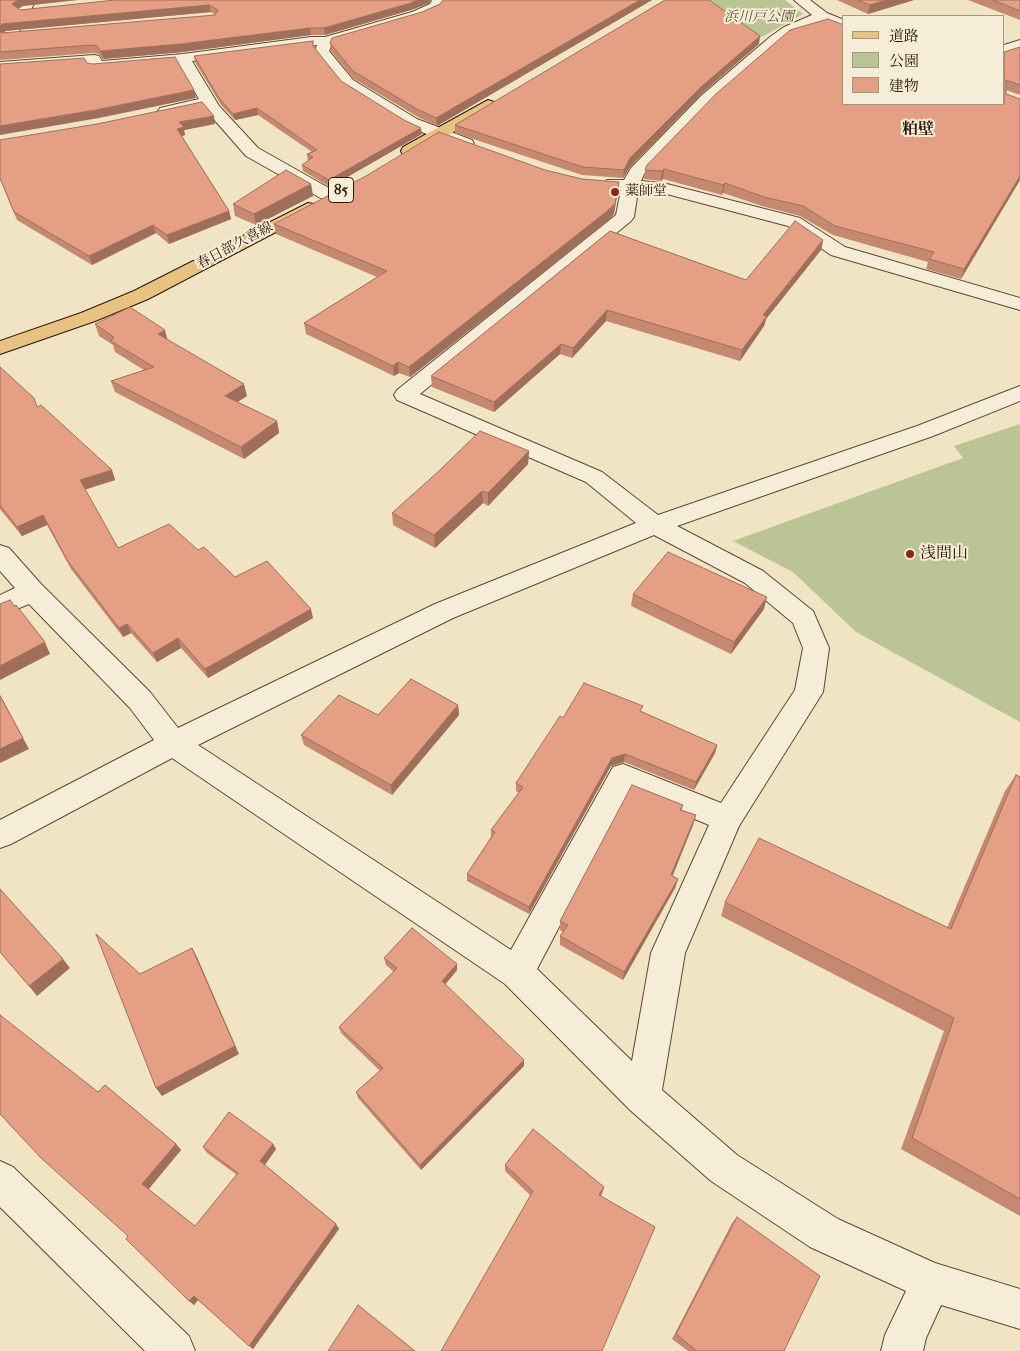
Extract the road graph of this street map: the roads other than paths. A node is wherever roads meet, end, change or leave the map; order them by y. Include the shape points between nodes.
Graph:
1 (439, 0) edge
2 (801, 0) edge
3 (26, 6) edge
4 (42, 10) edge
5 (822, 16) junction
6 (842, 24) edge
7 (8, 33) edge
8 (29, 34) edge
9 (326, 41) junction
10 (1020, 44) edge
11 (1005, 50) edge
12 (0, 54) edge
13 (183, 58) junction
14 (0, 66) edge
15 (506, 95) edge
16 (209, 102) junction
17 (154, 114) edge
18 (438, 134) junction
19 (485, 151) edge
20 (391, 162) edge
21 (592, 183) edge
22 (630, 185) junction
23 (338, 192) joint
24 (1020, 304) edge
25 (0, 348) edge
26 (1020, 393) edge
27 (655, 525) junction
28 (0, 554) edge
29 (32, 591) junction
30 (0, 606) edge
31 (173, 744) junction
32 (727, 819) junction
33 (0, 835) edge
34 (517, 974) junction
35 (643, 1097) junction
36 (0, 1180) edge
37 (931, 1282) junction
38 (1020, 1309) edge
39 (174, 1351) edge
40 (902, 1351) edge

1 - 9 street via 435,7 417,15
2 - 5 street
3 - 4 street
3 - 7 street
5 - 6 street
5 - 22 street via 789,30 707,99 637,172
7 - 8 street
7 - 12 street
9 - 13 street
9 - 18 street via 322,51 348,83 411,122
10 - 11 street
13 - 14 street via 95,66 94,59
13 - 16 street
15 - 18 main road
16 - 17 street
16 - 23 street via 252,152
18 - 19 street
18 - 20 main road
21 - 22 street
22 - 24 street via 663,188 794,222 838,251
22 - 27 street via 625,217 405,395 594,478
23 - 25 main road, 春日部久喜線 / 85 via 141,295
26 - 27 street via 925,431
27 - 31 street via 444,611
27 - 32 street via 754,577 804,618 816,648 810,692
28 - 29 street
29 - 30 street
29 - 31 street via 140,700
31 - 33 street
31 - 34 street
32 - 34 street via 623,776
32 - 35 street via 668,953
34 - 35 street
35 - 37 street via 724,1168 824,1233
36 - 39 street
37 - 38 street
37 - 40 street via 906,1335

